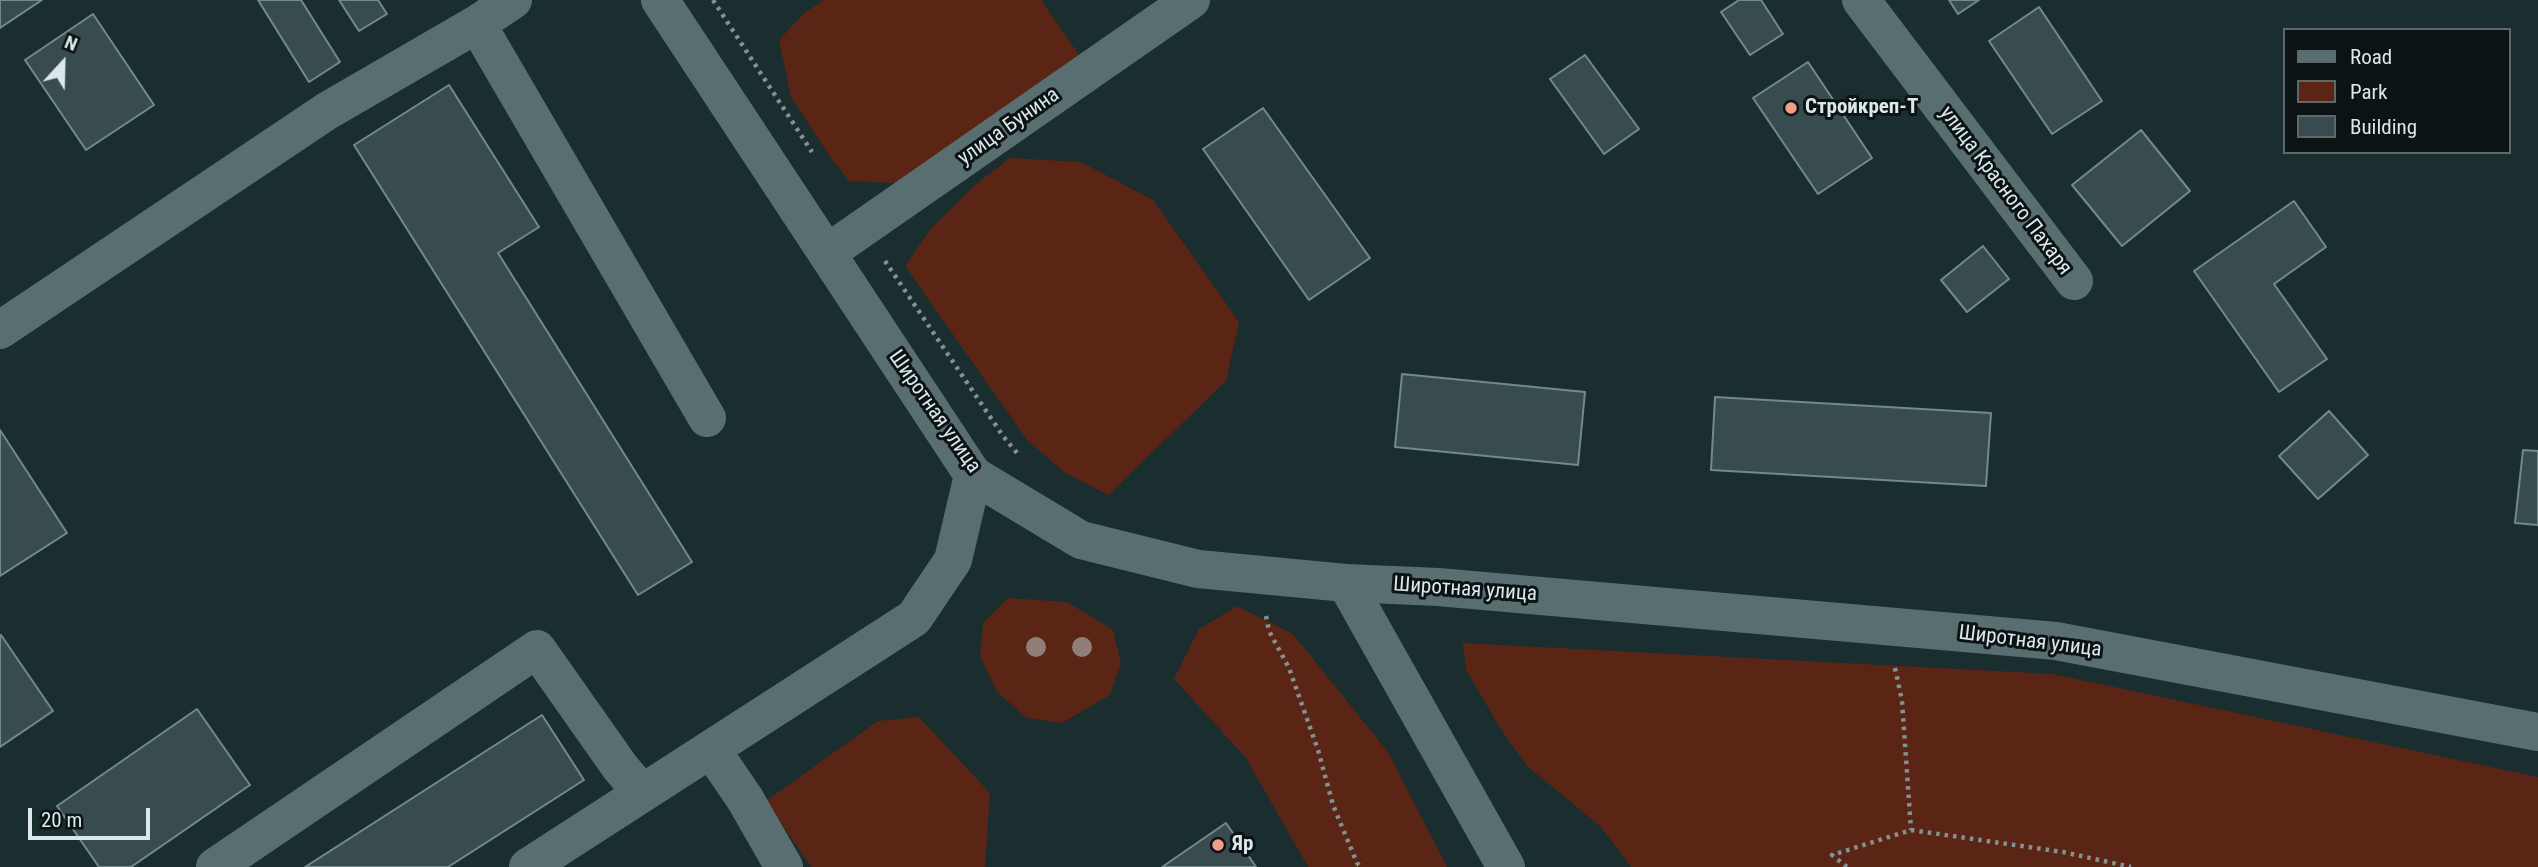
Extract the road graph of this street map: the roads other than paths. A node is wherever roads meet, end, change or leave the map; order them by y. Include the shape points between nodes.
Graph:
1 (513, 0) edge
2 (660, 0) edge
3 (1191, 0) edge
4 (1861, 0) edge
5 (477, 24) junction
6 (827, 253) junction
7 (2074, 281) dead end
8 (0, 330) edge
9 (708, 418) dead end
10 (973, 475) junction
11 (1346, 583) junction
12 (2538, 732) edge
13 (711, 749) junction
14 (642, 793) junction
15 (215, 867) edge
16 (528, 867) edge
17 (784, 867) edge
18 (1506, 867) edge

1 - 5 street
2 - 6 street, Широтная улица
3 - 6 street, улица Бунина
4 - 7 street, улица Красного Пахаря
5 - 8 street via 327,111
5 - 9 street
6 - 10 street, Широтная улица
10 - 11 street, Широтная улица via 1081,540 1198,569
10 - 13 street via 953,560 914,618
11 - 12 street, Широтная улица via 1451,588 2056,641
11 - 18 street
13 - 14 street
13 - 17 street
14 - 15 street via 537,649
14 - 16 street

